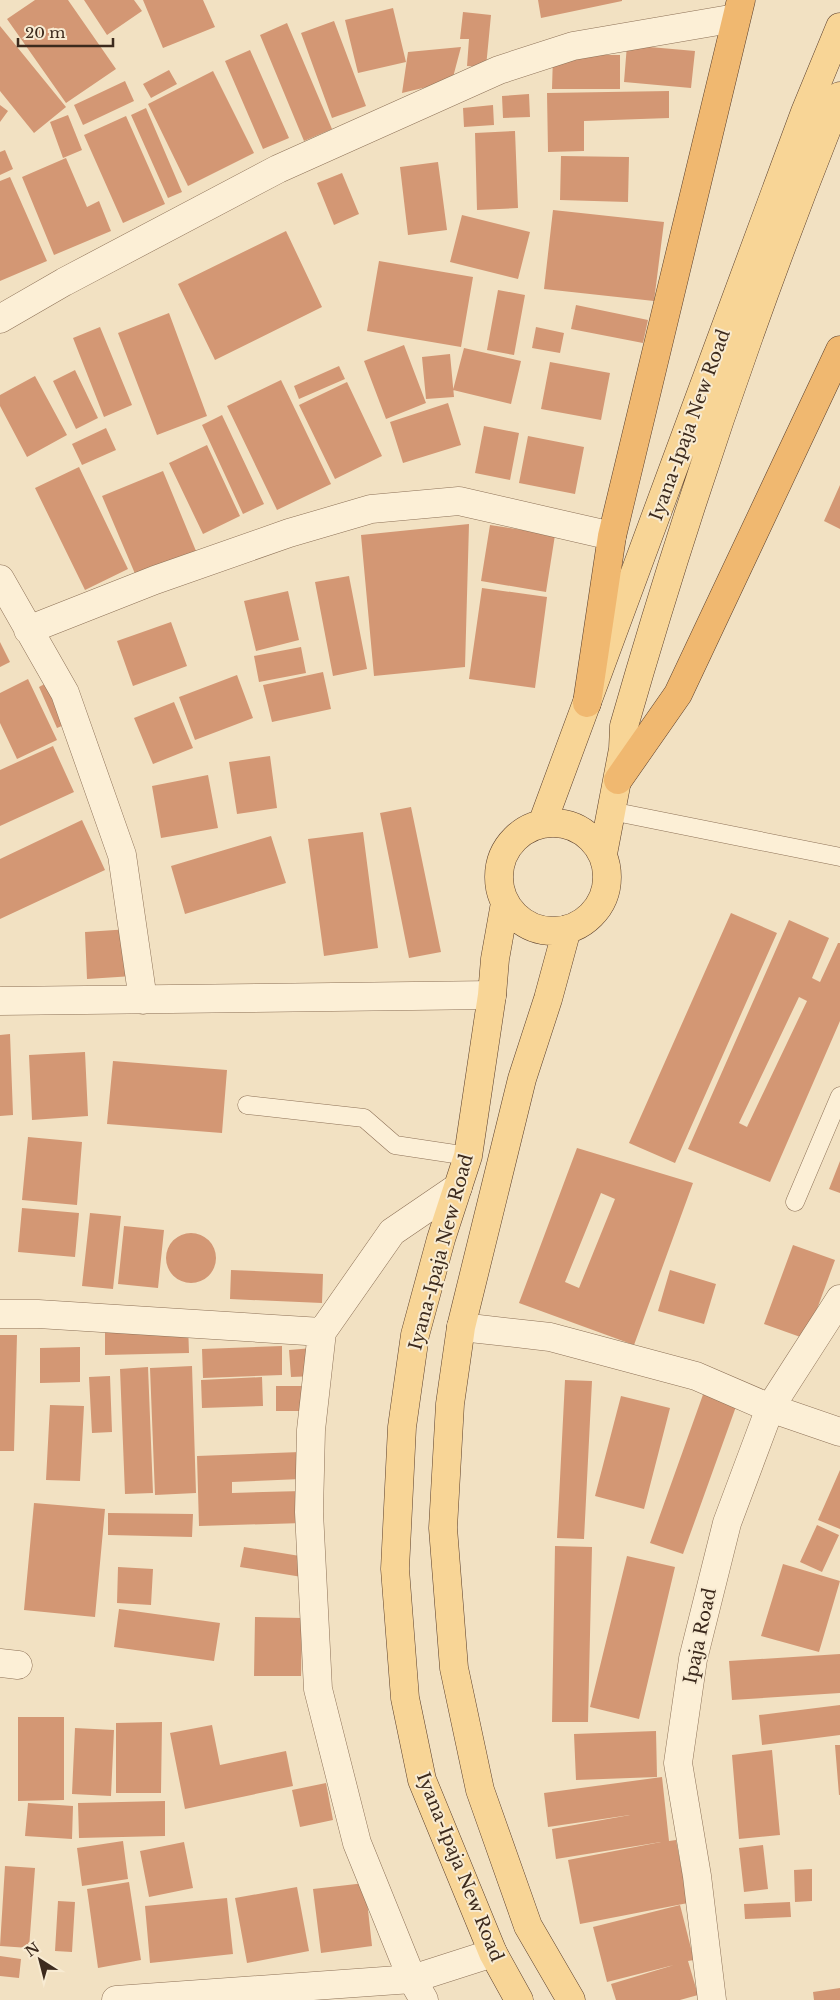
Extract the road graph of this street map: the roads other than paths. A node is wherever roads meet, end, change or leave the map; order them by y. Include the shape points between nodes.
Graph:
1 (738, 9) edge
2 (840, 27) edge
3 (840, 96) edge
4 (0, 319) edge
5 (840, 350) edge
6 (612, 536) junction
7 (0, 579) edge
8 (28, 630) junction
9 (587, 703) junction
10 (618, 780) junction
11 (611, 810) junction
12 (542, 824) junction
13 (602, 854) junction
14 (840, 857) edge
15 (506, 903) junction
16 (567, 929) junction
17 (492, 995) junction
18 (143, 1000) junction
19 (0, 1001) edge
20 (840, 1096) edge
21 (247, 1105) dead end
22 (468, 1156) junction
23 (458, 1187) junction
24 (795, 1202) dead end
25 (840, 1299) edge
26 (0, 1314) edge
27 (461, 1327) junction
28 (322, 1332) junction
29 (770, 1408) junction
30 (840, 1432) edge
31 (492, 1952) junction
32 (418, 1989) edge
33 (116, 2000) edge
34 (519, 2000) edge
35 (571, 2000) edge
36 (712, 2000) edge

1 - 4 street via 574,46 499,70 278,169
1 - 6 highway
2 - 9 main road, Iyana-Ipaja New Road via 805,112
3 - 10 main road, Iyana-Ipaja New Road via 800,194 673,560 624,726
5 - 10 highway via 678,694
6 - 8 street via 459,502 371,509 289,533 164,577
6 - 9 highway
7 - 8 street
8 - 18 street via 65,693 122,855
9 - 12 main road, Iyana-Ipaja New Road
10 - 11 main road, Iyana-Ipaja New Road
11 - 13 main road, Iyana-Ipaja New Road
11 - 14 lane
12 - 13 main road via 554,822 578,828 588,835
12 - 15 main road via 524,832 509,846 501,864 499,884
13 - 16 main road via 607,872 606,891 597,908 584,921
15 - 16 main road via 517,917 532,926 549,930
15 - 17 main road, Iyana-Ipaja New Road
16 - 27 main road, Iyana-Ipaja New Road via 522,1079
17 - 18 street
17 - 22 main road, Iyana-Ipaja New Road
18 - 19 street
20 - 24 lane
21 - 22 lane via 364,1118 395,1145
22 - 23 main road, Iyana-Ipaja New Road
23 - 28 street via 392,1232
23 - 31 main road, Iyana-Ipaja New Road via 415,1335 402,1427 395,1569 405,1698 422,1780
25 - 29 street, Ipaja Road
26 - 28 street via 48,1314
27 - 29 street via 559,1339 696,1376
27 - 35 main road, Iyana-Ipaja New Road via 450,1404 442,1528 454,1668 480,1790 528,1926
28 - 32 street via 311,1430 309,1512 318,1689 357,1843
29 - 30 street
29 - 36 street, Ipaja Road via 727,1523 693,1660 678,1763 697,1876
31 - 32 street
31 - 34 main road, Iyana-Ipaja New Road
32 - 33 street

